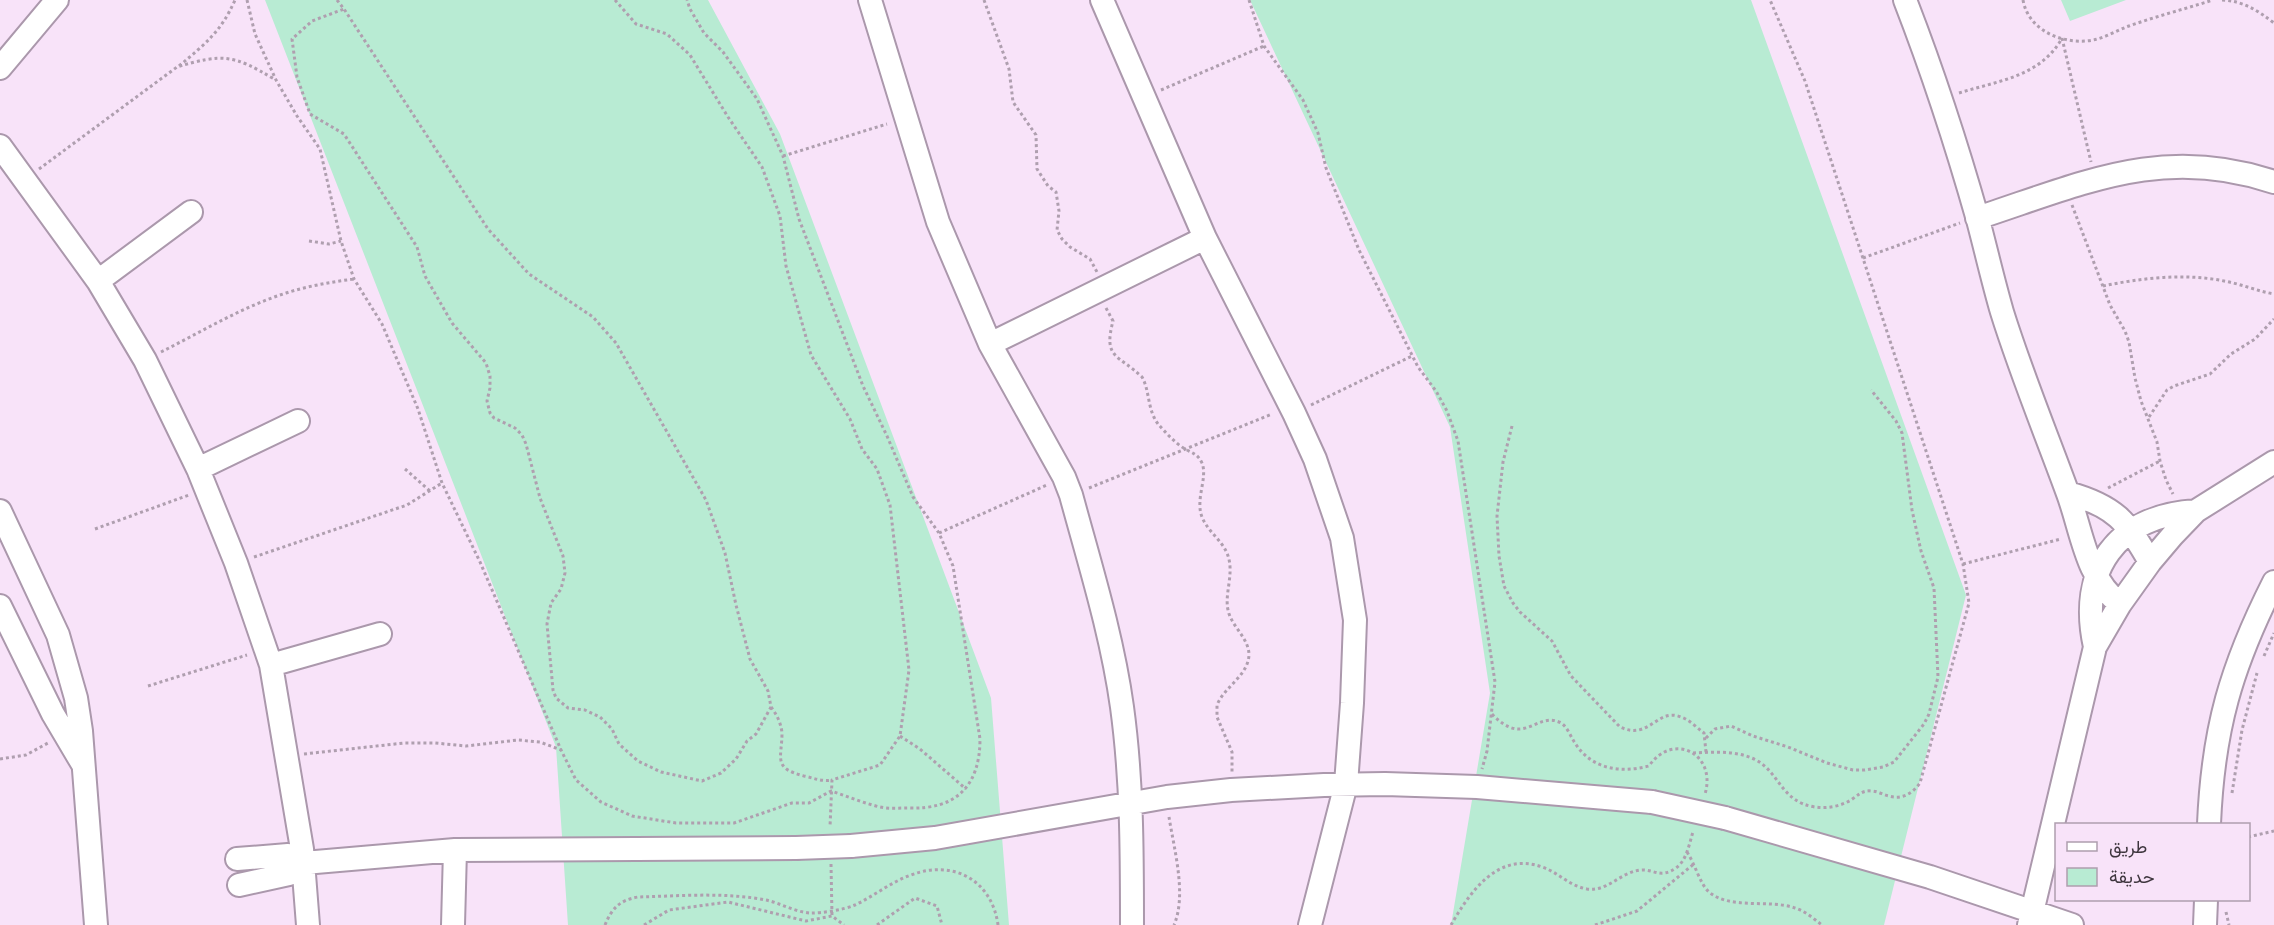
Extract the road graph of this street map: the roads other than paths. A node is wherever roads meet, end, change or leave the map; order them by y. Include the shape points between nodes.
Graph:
1 (57, 0) edge
2 (870, 0) edge
3 (1102, 0) edge
4 (1905, 0) edge
5 (0, 68) edge
6 (0, 146) edge
7 (2274, 182) edge
8 (191, 212) dead end
9 (1977, 218) junction
10 (1205, 238) junction
11 (98, 280) junction
12 (990, 344) junction
13 (298, 421) dead end
14 (2273, 464) edge
15 (202, 479) junction
16 (2068, 493) junction
17 (0, 511) edge
18 (2196, 511) junction
19 (2132, 530) junction
20 (5, 535) edge
21 (2150, 562) junction
22 (2096, 576) junction
23 (2274, 582) edge
24 (2120, 604) junction
25 (0, 606) edge
26 (380, 634) dead end
27 (2095, 647) junction
28 (268, 657) junction
29 (83, 764) junction
30 (1346, 784) junction
31 (1132, 802) junction
32 (2209, 823) edge
33 (455, 850) junction
34 (237, 859) dead end
35 (304, 863) junction
36 (239, 885) dead end
37 (2206, 901) edge
38 (2030, 918) edge
39 (96, 925) edge
40 (308, 925) edge
41 (453, 925) edge
42 (1132, 925) edge
43 (1310, 925) edge
44 (2072, 925) edge
45 (2205, 925) edge

1 - 5 street
2 - 12 street via 938,222
3 - 10 street
4 - 9 street
6 - 11 street
7 - 9 street via 2196,166 2128,170
8 - 11 street
9 - 16 street via 2032,403
10 - 12 street
10 - 30 street via 1293,410 1315,459 1342,538 1354,620
11 - 15 street via 146,360
12 - 31 street via 1067,486 1114,664
13 - 15 street
14 - 18 street
15 - 28 street
16 - 19 street via 2109,510
16 - 22 street
17 - 20 street
18 - 19 street via 2152,519
18 - 21 street
19 - 21 street
19 - 22 street via 2105,558
20 - 29 street via 49,614 68,666 76,698
21 - 24 street
22 - 24 street
22 - 27 street via 2090,599
23 - 32 street via 2244,644 2221,716
24 - 27 street
25 - 29 street via 64,735
26 - 28 street
27 - 38 street
28 - 35 street
29 - 39 street
30 - 31 street via 1231,790
30 - 38 street, bridge via 1477,787 1652,802 1840,849
30 - 43 street
31 - 33 street, bridge via 935,838 851,846
31 - 42 street
33 - 35 street
33 - 41 street
34 - 35 street via 288,855
35 - 36 street via 289,874
35 - 40 street
37 - 45 street
38 - 44 street

